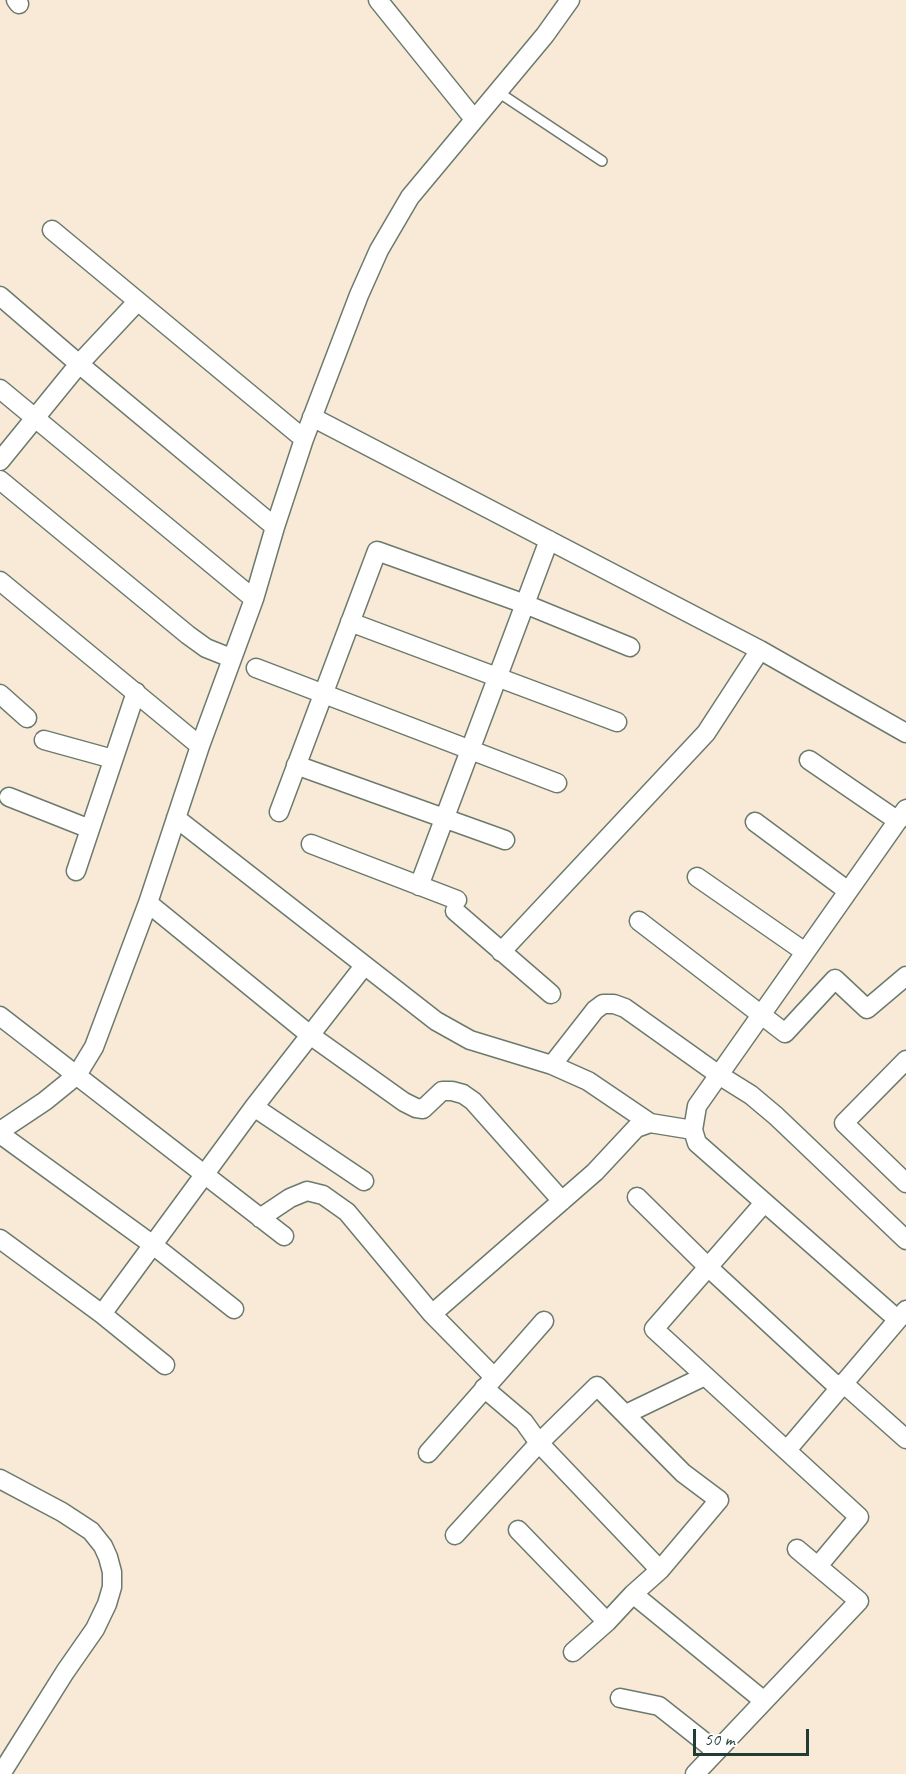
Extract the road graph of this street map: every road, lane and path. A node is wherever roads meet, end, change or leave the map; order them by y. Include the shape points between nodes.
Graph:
1 (378, 0) edge
2 (570, 0) edge
3 (498, 92) junction
4 (474, 119) junction
5 (602, 161) dead end
6 (52, 230) dead end
7 (0, 296) edge
8 (137, 302) junction
9 (79, 364) junction
10 (0, 389) edge
11 (35, 417) junction
12 (312, 417) junction
13 (304, 439) junction
14 (0, 461) edge
15 (0, 480) edge
16 (275, 527) junction
17 (549, 540) junction
18 (0, 581) edge
19 (254, 599) junction
20 (525, 604) junction
21 (350, 622) junction
22 (630, 647) dead end
23 (760, 650) junction
24 (231, 658) junction
25 (256, 668) dead end
26 (497, 677) junction
27 (136, 692) junction
28 (0, 694) edge
29 (323, 695) junction
30 (27, 718) dead end
31 (617, 722) dead end
32 (906, 733) edge
33 (44, 740) dead end
34 (200, 746) junction
35 (470, 750) junction
36 (113, 759) junction
37 (809, 760) dead end
38 (296, 765) junction
39 (557, 783) dead end
40 (9, 797) dead end
41 (279, 812) dead end
42 (902, 815) edge
43 (176, 818) junction
44 (444, 819) junction
45 (755, 822) dead end
46 (90, 829) junction
47 (505, 840) dead end
48 (311, 844) dead end
49 (76, 871) dead end
50 (697, 877) dead end
51 (418, 886) junction
52 (848, 891) junction
53 (148, 903) junction
54 (639, 921) dead end
55 (501, 952) junction
56 (805, 952) junction
57 (364, 966) junction
58 (906, 976) edge
59 (551, 994) dead end
60 (761, 1014) junction
61 (0, 1016) edge
62 (310, 1035) junction
63 (906, 1060) edge
64 (552, 1065) junction
65 (77, 1075) junction
66 (719, 1075) junction
67 (254, 1107) junction
68 (650, 1123) junction
69 (693, 1130) junction
70 (0, 1132) edge
71 (205, 1174) junction
72 (364, 1181) dead end
73 (906, 1183) edge
74 (637, 1197) dead end
75 (562, 1201) junction
76 (764, 1203) junction
77 (260, 1218) junction
78 (284, 1236) dead end
79 (0, 1239) edge
80 (906, 1240) edge
81 (153, 1245) junction
82 (708, 1267) junction
83 (234, 1309) dead end
84 (102, 1314) junction
85 (432, 1314) junction
86 (903, 1316) edge
87 (544, 1321) dead end
88 (165, 1365) dead end
89 (705, 1376) junction
90 (489, 1382) junction
91 (841, 1385) junction
92 (626, 1414) junction
93 (906, 1439) edge
94 (539, 1443) junction
95 (787, 1450) junction
96 (428, 1453) dead end
97 (0, 1479) edge
98 (518, 1530) dead end
99 (455, 1535) dead end
100 (797, 1549) dead end
101 (818, 1566) junction
102 (660, 1570) junction
103 (633, 1594) junction
104 (607, 1622) junction
105 (573, 1652) dead end
106 (620, 1698) dead end
107 (764, 1701) junction
108 (716, 1751) junction
109 (2, 1774) edge
110 (695, 1774) edge

1 - 4 street
2 - 3 street
3 - 4 street
3 - 5 lane
4 - 12 street via 410,197 379,250
6 - 8 street
7 - 9 street
8 - 9 street
8 - 13 street
9 - 11 street
9 - 16 street
10 - 11 street
11 - 14 street
11 - 19 street
12 - 13 street
12 - 17 street
13 - 16 street
15 - 24 street via 188,635
16 - 19 street
17 - 20 street
17 - 23 street
18 - 27 street
19 - 24 street
20 - 21 street via 377,551
20 - 22 street
20 - 26 street
21 - 26 street
21 - 29 street
23 - 32 street
23 - 55 street via 706,733
24 - 34 street
25 - 29 street
26 - 31 street
26 - 35 street
27 - 34 street
27 - 36 street
28 - 30 street
29 - 35 street
29 - 38 street
33 - 36 street
34 - 43 street
35 - 39 street
35 - 44 street
36 - 46 street
37 - 42 street
38 - 41 street
38 - 44 street
40 - 46 street
42 - 52 street
43 - 53 street
43 - 57 street
44 - 47 street
44 - 51 street
45 - 52 street
46 - 49 street
48 - 51 street
50 - 56 street
51 - 55 street via 456,906
52 - 56 street
53 - 62 street
53 - 65 street via 94,1047
54 - 60 street
55 - 59 street
56 - 60 street
57 - 62 street
57 - 64 street via 436,1021 470,1040
58 - 60 street via 867,1009 835,979 785,1033
60 - 66 street
61 - 65 street
62 - 67 street
62 - 75 street via 416,1108 423,1109 442,1091 463,1094
63 - 73 street via 844,1123
64 - 66 street via 595,1010 614,1004
64 - 68 street via 588,1082
65 - 70 street
65 - 71 street
66 - 69 street via 697,1106
66 - 80 street via 752,1095 776,1116
67 - 71 street
67 - 72 street
68 - 69 street
68 - 75 street via 636,1128 596,1172
69 - 76 street via 697,1143
70 - 81 street
71 - 77 street
71 - 81 street
74 - 82 street
75 - 85 street
76 - 82 street
76 - 86 street
77 - 78 street
77 - 85 street via 307,1191 323,1195 347,1212
79 - 84 street
81 - 83 street
81 - 84 street
82 - 89 street via 654,1329
82 - 91 street
84 - 88 street
85 - 90 street
86 - 91 street
87 - 90 street
89 - 92 street
89 - 95 street
90 - 94 street
90 - 96 street
91 - 93 street
91 - 95 street
92 - 94 street via 597,1386
92 - 102 street via 683,1473 719,1500
94 - 99 street
94 - 102 street
95 - 101 street via 859,1517
97 - 109 street via 91,1532 103,1546 112,1572 107,1604 94,1629
98 - 104 street
100 - 101 street
101 - 107 street via 859,1601
102 - 103 street
103 - 104 street
103 - 107 street
104 - 105 street
106 - 108 street via 659,1706
107 - 108 street
108 - 110 street

